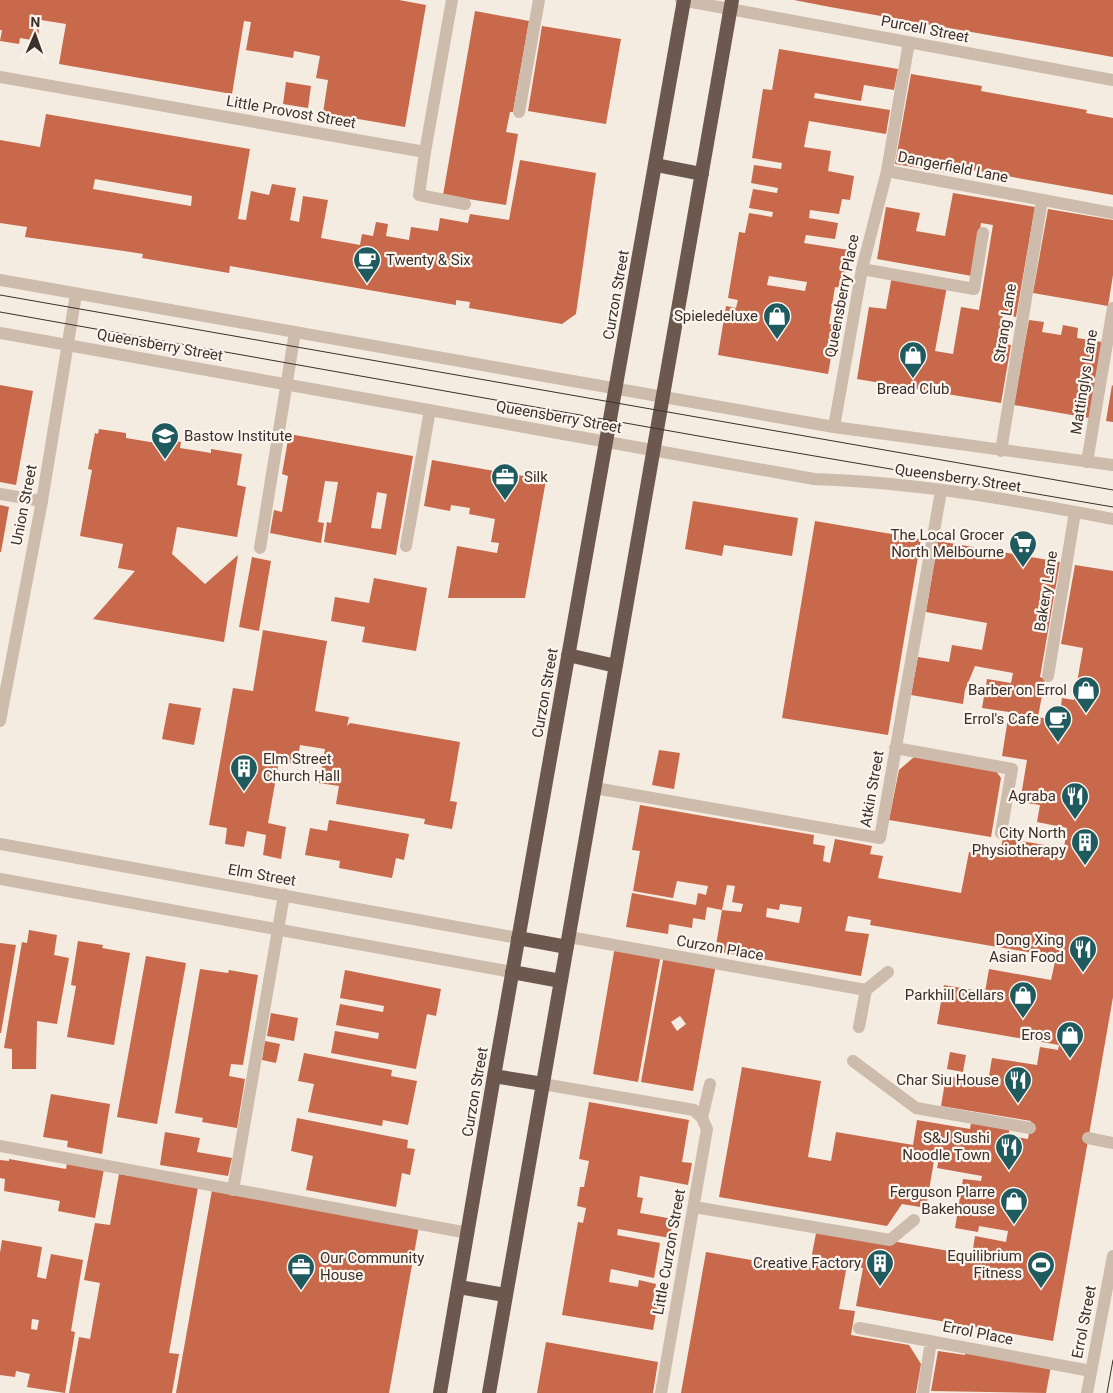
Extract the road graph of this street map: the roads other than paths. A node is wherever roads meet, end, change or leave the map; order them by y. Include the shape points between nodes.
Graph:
1 (452, 0) edge
2 (539, 0) edge
3 (683, 0) edge
4 (732, 4) edge
5 (909, 42) junction
6 (0, 77) edge
7 (1113, 80) edge
8 (519, 112) dead end
9 (426, 152) junction
10 (656, 165) junction
11 (886, 171) junction
12 (702, 174) junction
13 (1042, 200) junction
14 (465, 204) dead end
15 (1113, 213) edge
16 (983, 233) dead end
17 (862, 269) junction
18 (0, 280) edge
19 (76, 294) junction
20 (1113, 308) edge
21 (294, 332) junction
22 (0, 333) edge
23 (69, 346) junction
24 (287, 384) junction
25 (616, 389) junction
26 (664, 398) junction
27 (430, 410) junction
28 (834, 428) junction
29 (606, 442) junction
30 (654, 450) junction
31 (1001, 451) junction
32 (1087, 462) junction
33 (1113, 465) edge
34 (941, 491) junction
35 (0, 494) edge
36 (42, 501) junction
37 (1076, 512) junction
38 (1113, 519) edge
39 (406, 546) dead end
40 (260, 548) dead end
41 (568, 656) junction
42 (616, 666) junction
43 (1048, 676) dead end
44 (2, 697) edge
45 (0, 721) edge
46 (895, 748) junction
47 (594, 788) junction
48 (1001, 833) dead end
49 (0, 844) edge
50 (0, 879) edge
51 (284, 895) junction
52 (278, 930) junction
53 (518, 938) junction
54 (568, 942) junction
55 (512, 972) junction
56 (888, 972) dead end
57 (561, 981) junction
58 (866, 990) junction
59 (859, 1027) dead end
60 (853, 1061) dead end
61 (494, 1076) junction
62 (543, 1084) junction
63 (710, 1084) dead end
64 (702, 1118) junction
65 (1030, 1128) dead end
66 (1088, 1138) dead end
67 (1113, 1143) edge
68 (0, 1146) edge
69 (233, 1190) junction
70 (694, 1207) junction
71 (914, 1220) dead end
72 (468, 1233) junction
73 (1113, 1256) edge
74 (458, 1286) junction
75 (506, 1295) junction
76 (859, 1328) dead end
77 (931, 1341) junction
78 (1091, 1371) junction
79 (440, 1393) edge
80 (489, 1393) edge
81 (662, 1393) edge
82 (923, 1393) edge
83 (1087, 1393) edge

1 - 9 street
2 - 8 street
3 - 4 street, Purcell Street
3 - 10 highway, Curzon Street
4 - 5 street, Purcell Street
4 - 12 highway
5 - 7 street, Purcell Street
5 - 11 street, Dangerfield Lane
6 - 9 street, Little Provost Street
9 - 14 street via 419,195
10 - 12 highway
10 - 25 highway, Curzon Street
11 - 13 street, Dangerfield Lane
11 - 17 street, Queensberry Place
12 - 26 highway
13 - 15 street, Dangerfield Lane
13 - 31 street, Strang Lane
16 - 17 street via 974,289
17 - 28 street, Queensberry Place
18 - 19 street
19 - 21 street
19 - 23 street, Union Street
20 - 32 street, Mattinglys Lane
21 - 24 street
21 - 25 street
22 - 23 street, Queensberry Street
23 - 24 street, Queensberry Street
23 - 36 street, Union Street
24 - 27 street, Queensberry Street
24 - 40 street
25 - 26 street
25 - 29 highway, Curzon Street
26 - 28 street
26 - 30 highway
27 - 29 street, Queensberry Street
27 - 39 street
28 - 31 street
29 - 30 street, Queensberry Street
29 - 41 highway, Curzon Street
30 - 34 street, Queensberry Street via 814,479 858,480
30 - 42 highway
31 - 32 street
32 - 33 street
34 - 37 street, Queensberry Street
34 - 46 street, Atkin Street
35 - 36 street
36 - 44 street, Union Street
37 - 38 street, Queensberry Street
37 - 43 street, Bakery Lane
41 - 42 highway
41 - 53 highway, Curzon Street
42 - 47 highway
44 - 45 street, Union Street
46 - 47 street, Atkin Street via 880,838
46 - 48 street via 1012,769
47 - 54 highway
49 - 51 street, Elm Street
50 - 52 street
51 - 52 street
51 - 53 street, Elm Street
52 - 55 street
52 - 69 street
53 - 54 highway
53 - 55 highway, Curzon Street
54 - 57 highway
54 - 58 street, Curzon Place
55 - 57 highway
55 - 61 highway, Curzon Street
56 - 58 street
57 - 62 highway
58 - 59 street
60 - 65 street via 916,1108
61 - 62 highway
61 - 72 highway, Curzon Street
62 - 64 street via 694,1110
62 - 75 highway
63 - 64 street, Little Curzon Street
64 - 70 street, Little Curzon Street via 707,1129
66 - 67 street
68 - 69 street
69 - 72 street
70 - 71 street via 890,1240
70 - 81 street, Little Curzon Street
72 - 74 highway, Curzon Street
73 - 78 street, Errol Street
74 - 75 highway
74 - 79 highway, Curzon Street
75 - 80 highway
76 - 77 street, Errol Place
77 - 78 street, Errol Place
77 - 82 street
78 - 83 street, Errol Street

